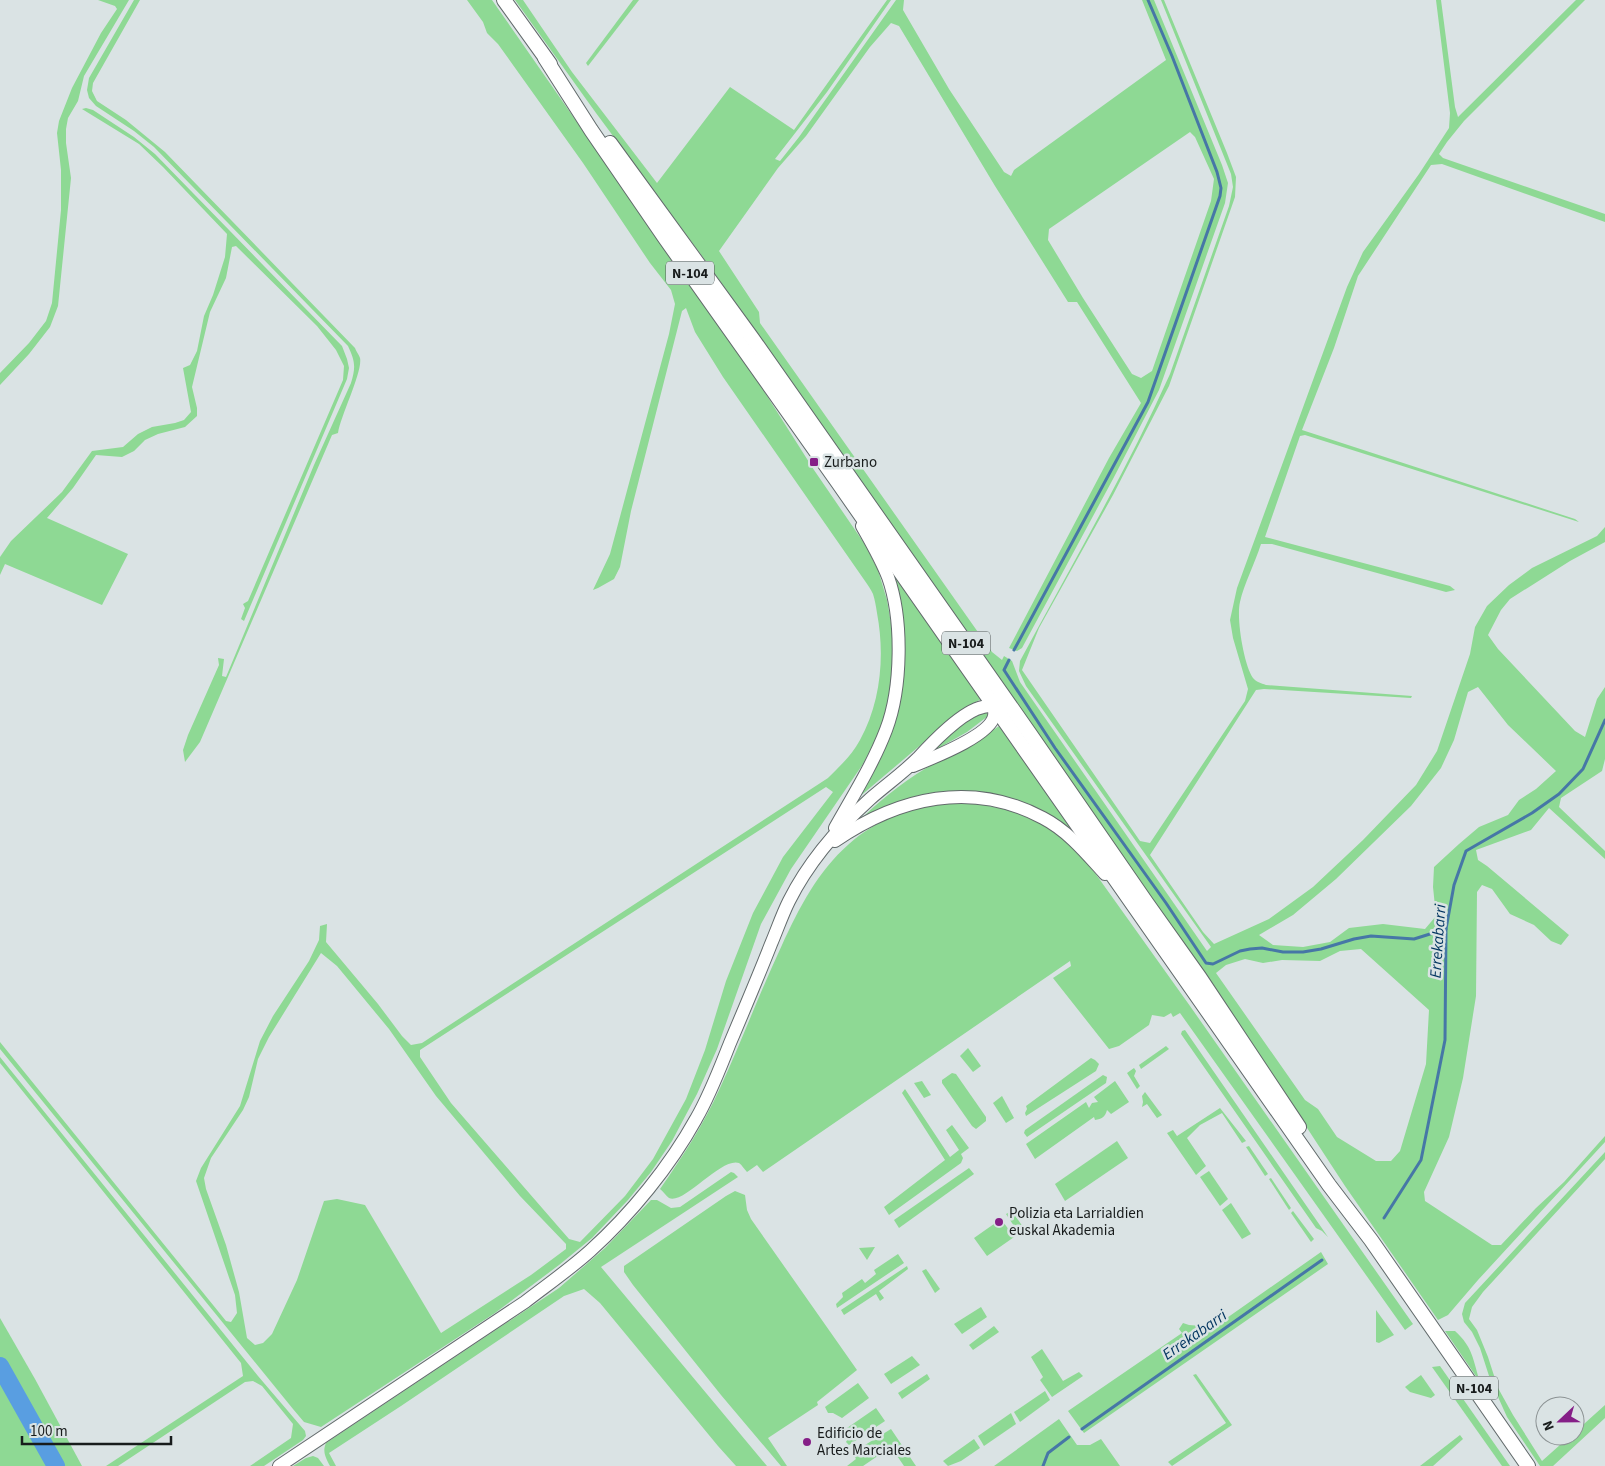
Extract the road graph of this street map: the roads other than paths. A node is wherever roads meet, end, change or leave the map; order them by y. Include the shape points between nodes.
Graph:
1 (504, 0) edge
2 (545, 58) junction
3 (840, 484) junction
4 (954, 626) junction
5 (994, 707) junction
6 (1030, 734) junction
7 (908, 768) junction
8 (823, 850) junction
9 (1131, 904) junction
10 (1371, 1240) junction
11 (279, 1466) edge
12 (1528, 1466) edge

1 - 2 main road, N-104
2 - 3 main road, N-104 via 660,230
2 - 4 main road, N-104 via 741,322
3 - 5 main road, N-104
3 - 8 main road via 888,577 895,609 898,674 886,728
4 - 5 main road via 985,678
4 - 6 main road, N-104
5 - 6 main road via 1007,713
5 - 7 main road via 970,712
5 - 7 main road via 994,717 979,734
5 - 9 main road, N-104
6 - 10 main road, N-104 via 1200,978
7 - 8 main road via 846,822
8 - 9 main road via 857,827 897,808 943,797 969,796 994,800 1044,818 1066,834 1086,851
8 - 11 main road via 789,900 719,1072 696,1119 648,1189 598,1244 564,1273
9 - 10 main road, N-104
10 - 12 main road, N-104

